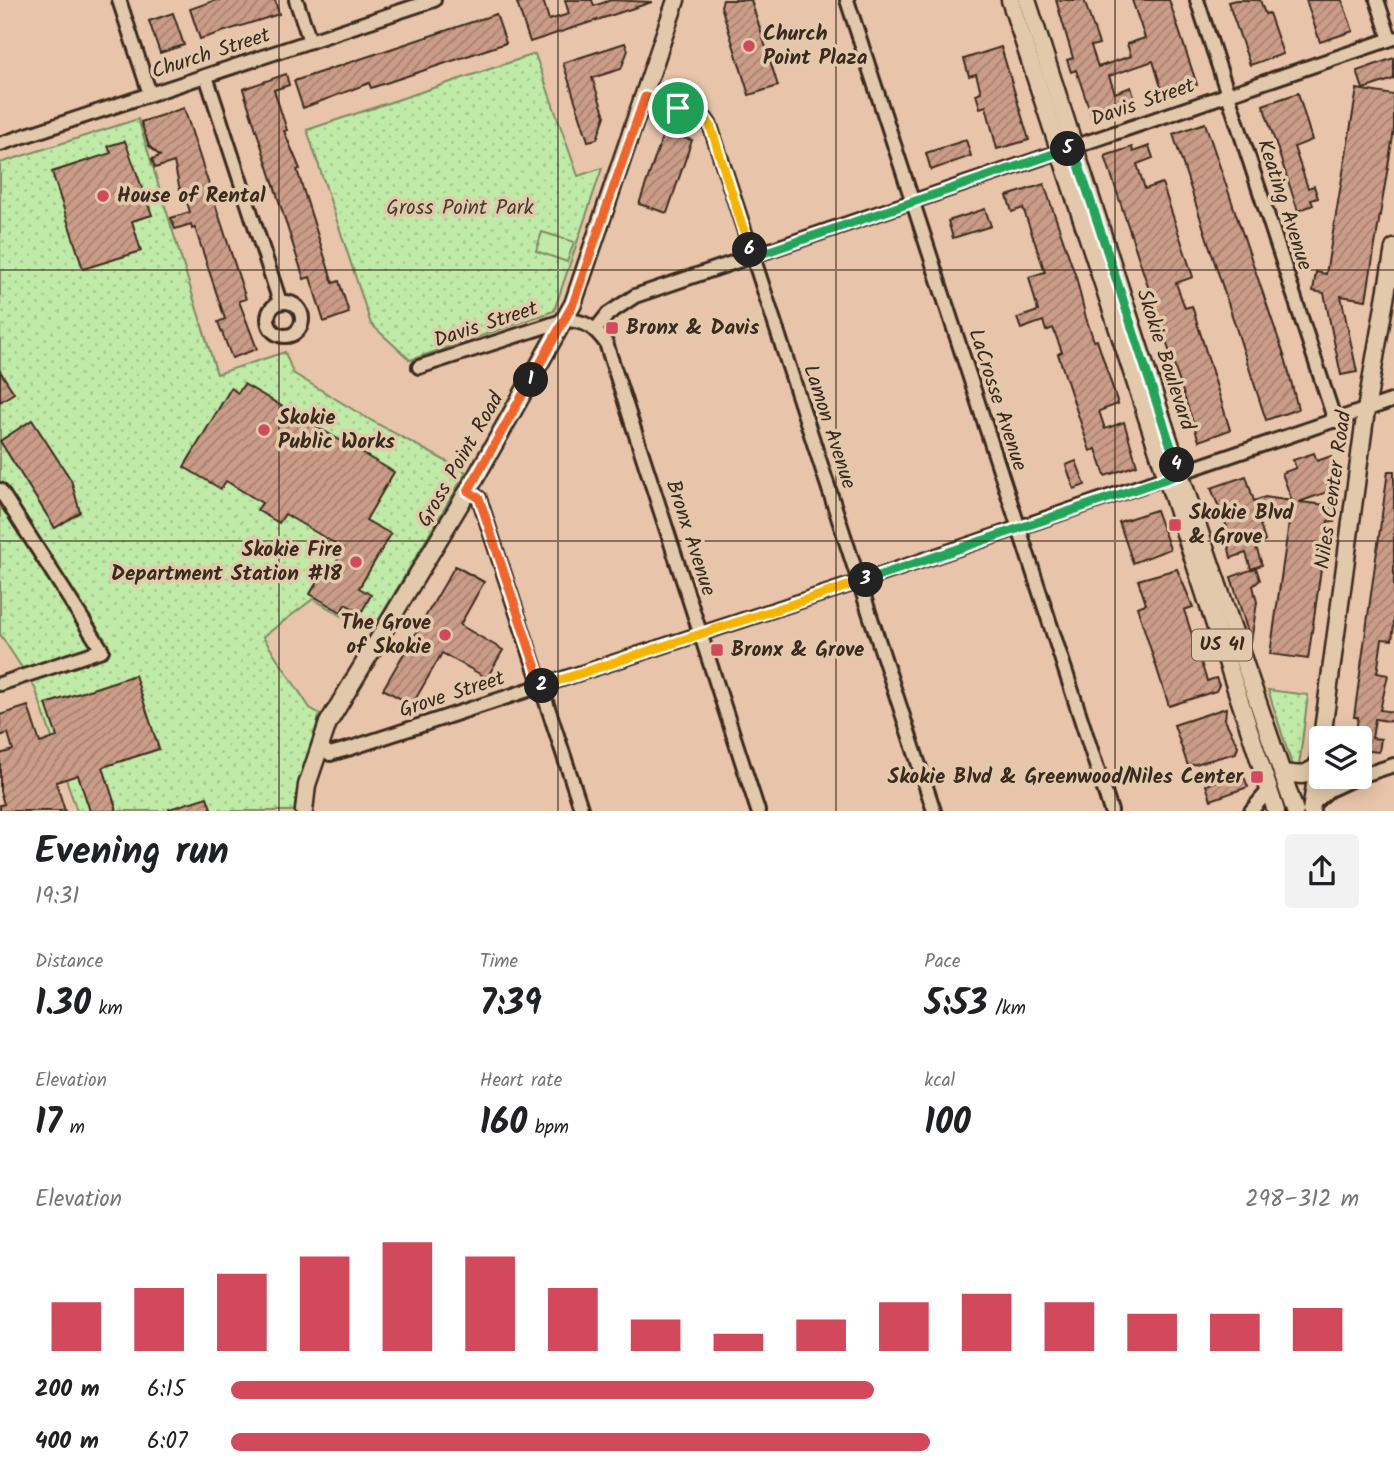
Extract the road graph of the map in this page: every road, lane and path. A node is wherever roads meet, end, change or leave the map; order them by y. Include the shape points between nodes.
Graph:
1 (119, 0) edge
2 (296, 0) edge
3 (434, 0) edge
4 (676, 0) edge
5 (847, 0) edge
6 (1010, 0) edge
7 (1027, 0) edge
8 (1198, 0) edge
9 (1377, 0) edge
10 (1392, 38) edge
11 (310, 41) junction
12 (206, 76) junction
13 (150, 94) junction
14 (1228, 94) junction
15 (645, 97) junction
16 (0, 144) edge
17 (1067, 149) junction
18 (912, 202) junction
19 (1394, 248) edge
20 (752, 257) junction
21 (280, 302) dead end
22 (565, 320) junction
23 (596, 329) junction
24 (610, 358) junction
25 (419, 367) dead end
26 (1394, 400) edge
27 (1366, 410) junction
28 (1335, 421) junction
29 (1174, 476) junction
30 (0, 490) edge
31 (468, 491) junction
32 (4, 503) edge
33 (1018, 528) junction
34 (859, 582) junction
35 (701, 635) junction
36 (0, 684) edge
37 (541, 686) junction
38 (1324, 726) edge
39 (319, 746) junction
40 (1394, 765) edge
41 (1309, 772) edge
42 (1372, 772) edge
43 (1282, 774) junction
44 (1316, 789) edge
45 (1331, 789) edge
46 (1269, 790) junction
47 (1312, 807) edge
48 (304, 811) edge
49 (582, 811) edge
50 (758, 811) edge
51 (934, 811) edge
52 (1111, 811) edge
53 (1251, 811) edge
54 (1276, 811) edge
55 (1295, 811) edge

1 - 13 street
2 - 11 street
3 - 11 street, Church Street
4 - 15 main road, Gross Point Road
5 - 18 street, LaCrosse Avenue
6 - 17 main road, Skokie Boulevard / US 41
7 - 17 main road, Skokie Boulevard / US 41
8 - 14 street, Keating Avenue
9 - 10 street
10 - 14 street, Davis Street
11 - 12 street, Church Street
12 - 13 street, Church Street
12 - 21 street
13 - 16 street, Church Street
14 - 17 street, Davis Street
14 - 28 street, Keating Avenue
15 - 20 street, Lamon Avenue via 705,118 710,125
15 - 22 main road, Gross Point Road
17 - 18 street, Davis Street
17 - 29 main road, Skokie Boulevard / US 41
18 - 20 street, Davis Street
18 - 33 street, LaCrosse Avenue
19 - 27 main road, Niles Center Road
20 - 23 street, Davis Street via 635,296
20 - 34 street, Lamon Avenue
22 - 23 street via 583,321
22 - 24 street, Bronx Avenue via 591,335
22 - 25 street, Davis Street
22 - 31 main road, Gross Point Road
23 - 24 street, Bronx Avenue
24 - 35 street, Bronx Avenue
26 - 27 street, Grove Street
27 - 28 street, Grove Street
27 - 38 main road, Niles Center Road
28 - 29 street, Grove Street
29 - 33 street, Grove Street
29 - 43 main road, Skokie Boulevard / US 41
29 - 46 main road, Skokie Boulevard / US 41
30 - 32 street
31 - 37 street via 479,498
31 - 39 main road, Gross Point Road via 328,723
32 - 36 street via 102,650
33 - 34 street, Grove Street
33 - 52 street, LaCrosse Avenue
34 - 35 street, Grove Street
34 - 51 street, Lamon Avenue
35 - 37 street, Grove Street
35 - 50 street, Bronx Avenue
37 - 39 street, Grove Street via 330,754
37 - 49 street
39 - 48 main road, Gross Point Road
40 - 42 street
41 - 43 main road
43 - 55 main road, Skokie Boulevard / US 41
44 - 47 main road
45 - 47 street
46 - 53 street
46 - 54 main road, Skokie Boulevard / US 41

